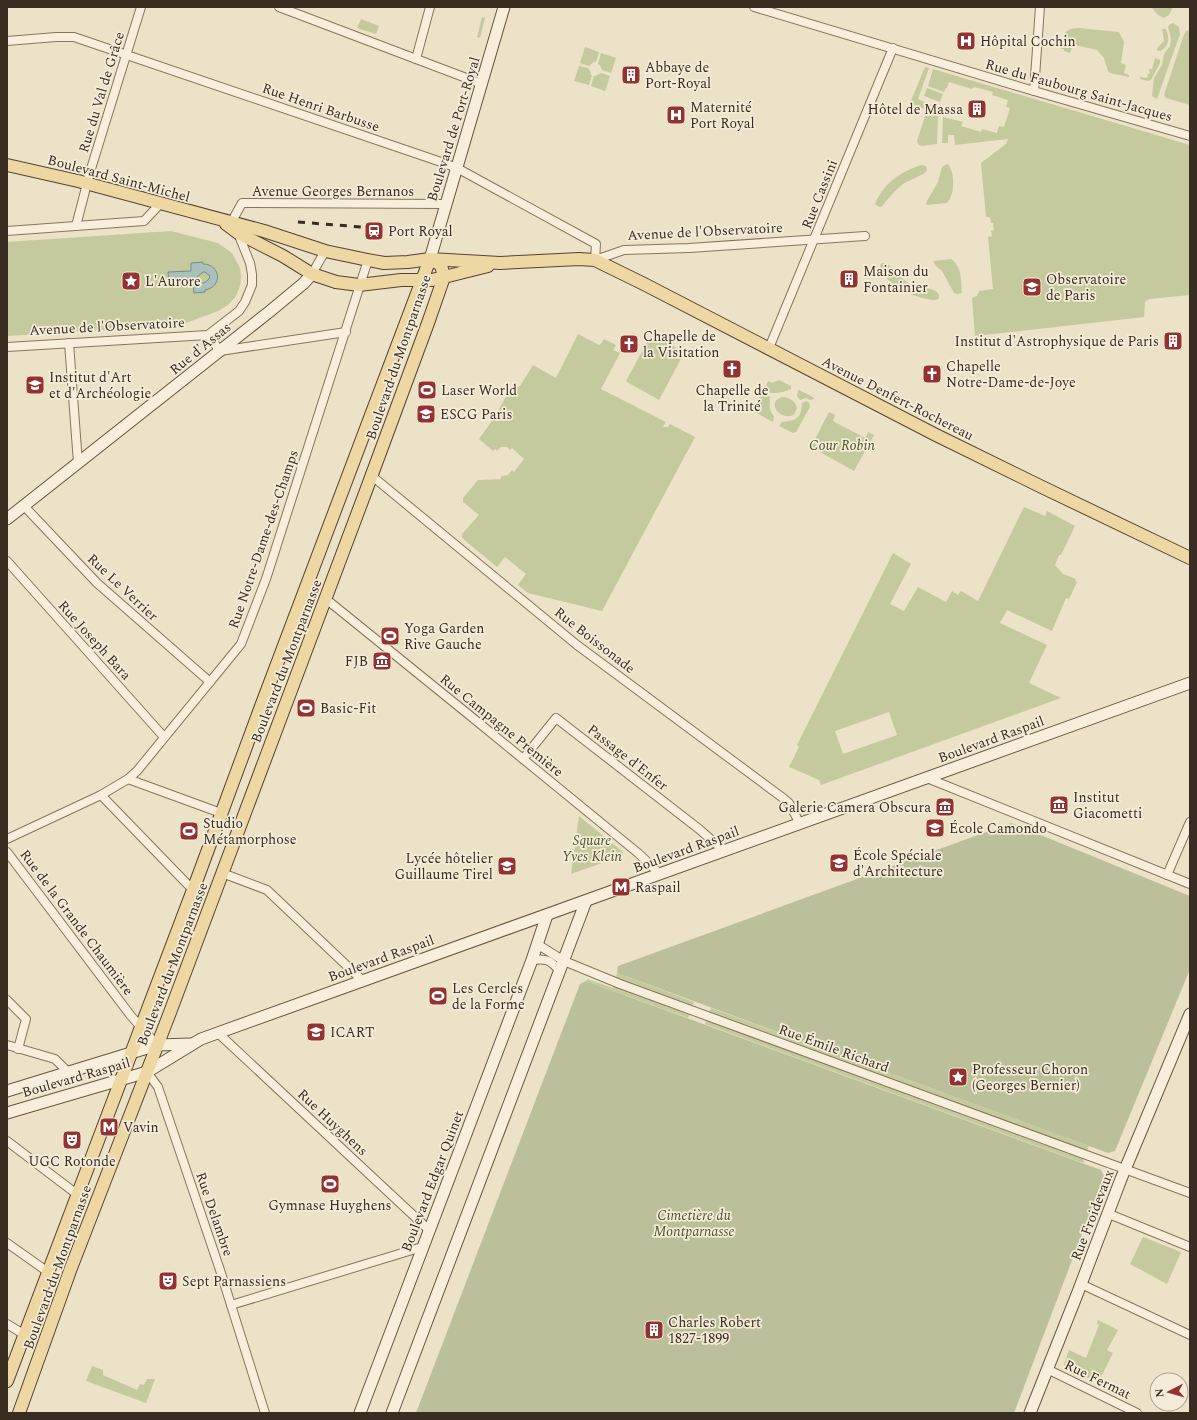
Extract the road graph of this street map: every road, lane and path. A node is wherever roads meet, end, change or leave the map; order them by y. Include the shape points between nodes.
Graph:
1 (141, 7) edge
2 (278, 7) edge
3 (430, 7) edge
4 (504, 7) edge
5 (754, 7) edge
6 (1040, 7) edge
7 (7, 41) edge
8 (893, 48) junction
9 (126, 54) junction
10 (416, 60) junction
11 (482, 84) junction
12 (1034, 91) junction
13 (1190, 136) edge
14 (7, 165) edge
15 (458, 168) junction
16 (87, 184) junction
17 (160, 204) junction
18 (446, 204) junction
19 (76, 226) junction
20 (231, 226) junction
21 (7, 231) edge
22 (865, 236) dead end
23 (815, 240) junction
24 (325, 251) junction
25 (368, 260) junction
26 (430, 260) junction
27 (595, 260) junction
28 (500, 263) junction
29 (312, 274) junction
30 (444, 277) junction
31 (422, 281) junction
32 (359, 285) junction
33 (346, 332) junction
34 (208, 335) junction
35 (69, 343) junction
36 (7, 347) edge
37 (769, 348) junction
38 (220, 351) junction
39 (78, 463) junction
40 (372, 476) junction
41 (24, 506) junction
42 (7, 519) edge
43 (1190, 558) edge
44 (7, 561) edge
45 (326, 599) junction
46 (210, 682) junction
47 (1190, 683) edge
48 (164, 737) junction
49 (523, 759) junction
50 (927, 778) junction
51 (128, 779) junction
52 (101, 795) junction
53 (222, 813) junction
54 (1190, 822) edge
55 (800, 824) junction
56 (7, 839) edge
57 (724, 851) junction
58 (7, 852) edge
59 (222, 873) junction
60 (660, 874) junction
61 (1167, 875) junction
62 (1190, 884) edge
63 (193, 890) junction
64 (586, 901) junction
65 (547, 915) junction
66 (538, 944) junction
67 (532, 960) junction
68 (562, 966) junction
69 (363, 981) junction
70 (7, 1000) edge
71 (1190, 1014) edge
72 (1187, 1024) edge
73 (140, 1028) junction
74 (218, 1033) junction
75 (193, 1044) junction
76 (7, 1045) edge
77 (157, 1045) junction
78 (18, 1048) junction
79 (131, 1054) junction
80 (69, 1072) junction
81 (147, 1072) junction
82 (121, 1080) junction
83 (7, 1091) edge
84 (7, 1113) edge
85 (7, 1141) edge
86 (1125, 1169) junction
87 (1190, 1193) edge
88 (78, 1195) junction
89 (1108, 1214) junction
90 (429, 1230) junction
91 (7, 1243) edge
92 (422, 1247) junction
93 (1190, 1247) edge
94 (48, 1272) junction
95 (1081, 1284) junction
96 (231, 1305) junction
97 (7, 1324) edge
98 (25, 1335) junction
99 (1190, 1335) edge
100 (1047, 1369) junction
101 (7, 1381) edge
102 (1123, 1410) edge
103 (19, 1413) edge
104 (265, 1413) edge
105 (360, 1413) edge
106 (392, 1413) edge
107 (1030, 1413) edge
108 (1137, 1413) edge

1 - 9 street, Rue du Val de Grâce
2 - 10 street
3 - 10 street
4 - 11 main road, Boulevard de Port-Royal
5 - 8 street, Rue du Faubourg Saint-Jacques
6 - 12 street
7 - 9 street, Rue Henri Barbusse via 74,37
8 - 12 street, Rue du Faubourg Saint-Jacques
8 - 23 street, Rue Cassini
9 - 15 street, Rue Henri Barbusse
9 - 16 street, Rue du Val de Grâce
10 - 11 street
11 - 15 main road, Boulevard de Port-Royal
12 - 13 street, Rue du Faubourg Saint-Jacques
14 - 16 main road, Boulevard Saint-Michel
15 - 18 main road, Boulevard de Port-Royal
15 - 27 street, Rue Henri Barbusse via 596,244
16 - 17 main road, Boulevard Saint-Michel
16 - 19 street, Rue du Val de Grâce
17 - 19 street via 144,221
17 - 20 main road, Boulevard Saint-Michel
18 - 20 street, Avenue Georges Bernanos via 242,204
18 - 26 main road, Boulevard de Port-Royal
19 - 21 street
20 - 24 main road, Avenue de l'Observatoire
20 - 29 main road, Avenue de l'Observatoire
20 - 34 street via 250,263 252,285 239,310
22 - 23 street, Avenue de l'Observatoire
23 - 27 street, Avenue de l'Observatoire via 624,250
23 - 37 street, Rue Cassini
24 - 25 main road, Avenue de l'Observatoire
24 - 29 street, Rue d'Assas
25 - 26 main road, Avenue de l'Observatoire
25 - 32 street, Rue Notre-Dame-des-Champs
26 - 28 main road, Avenue de l'Observatoire
26 - 30 main road, Boulevard du Montparnasse via 441,265
26 - 31 main road, Boulevard du Montparnasse
27 - 28 main road, Avenue de l'Observatoire
27 - 37 main road, Avenue Denfert-Rochereau
28 - 30 main road, Avenue de l'Observatoire
29 - 32 main road, Avenue de l'Observatoire via 336,282
29 - 38 main road, Rue d'Assas via 300,287
30 - 31 main road, Avenue de l'Observatoire
30 - 40 main road, Boulevard du Montparnasse
31 - 32 main road, Avenue de l'Observatoire via 401,280
31 - 53 main road, Boulevard du Montparnasse
32 - 33 street, Rue Notre-Dame-des-Champs
33 - 38 street
33 - 46 street, Rue Notre-Dame-des-Champs via 266,579 241,644
34 - 35 street, Avenue de l'Observatoire
34 - 38 street
35 - 36 street, Avenue de l'Observatoire
35 - 39 street
37 - 43 main road, Avenue Denfert-Rochereau via 969,451
38 - 39 main road, Rue d'Assas
39 - 41 main road, Rue d'Assas
40 - 45 main road, Boulevard du Montparnasse
40 - 55 street, Rue Boissonade via 577,645 784,798
41 - 42 main road, Rue d'Assas
41 - 46 street, Rue Le Verrier via 97,583
44 - 48 street, Rue Joseph Bara
45 - 49 street, Rue Campagne Première
45 - 59 main road, Boulevard du Montparnasse
46 - 48 street, Rue Notre-Dame-des-Champs
47 - 50 main road, Boulevard Raspail
48 - 51 street, Rue Notre-Dame-des-Champs
49 - 57 street, Passage d'Enfer via 556,718
49 - 60 street, Rue Campagne Première
50 - 55 main road, Boulevard Raspail
50 - 61 street
51 - 52 street, Rue Notre-Dame-des-Champs
51 - 53 street
52 - 56 street, Rue Notre-Dame-des-Champs
52 - 63 street
53 - 63 main road, Boulevard du Montparnasse
54 - 61 street
55 - 57 main road, Boulevard Raspail
57 - 60 main road, Boulevard Raspail
58 - 73 street, Rue de la Grande Chaumière
59 - 69 street via 267,890
59 - 77 main road, Boulevard du Montparnasse
60 - 64 main road, Boulevard Raspail
61 - 62 street
63 - 73 main road, Boulevard du Montparnasse
64 - 65 main road, Boulevard Raspail
64 - 68 main road
65 - 66 main road, Boulevard Edgar Quinet
65 - 69 main road, Boulevard Raspail
66 - 67 main road, Boulevard Edgar Quinet
66 - 68 street, Rue Émile Richard
67 - 68 street via 544,959
67 - 90 main road, Boulevard Edgar Quinet
68 - 86 street, Rue Émile Richard via 620,984
68 - 106 main road
69 - 74 main road, Boulevard Raspail
70 - 78 street via 26,1019
71 - 72 main road, Rue Froidevaux
72 - 86 main road, Rue Froidevaux
73 - 77 street
73 - 79 main road, Boulevard du Montparnasse
74 - 75 main road, Boulevard Raspail
74 - 90 street, Rue Huyghens
75 - 77 main road, Boulevard Raspail
75 - 81 main road, Boulevard Raspail
76 - 78 street
77 - 79 main road, Boulevard Raspail
77 - 81 main road, Boulevard du Montparnasse
78 - 80 street via 54,1059
79 - 80 main road, Boulevard Raspail
79 - 82 main road, Boulevard du Montparnasse
80 - 83 main road, Boulevard Raspail
81 - 82 main road, Boulevard Raspail
81 - 96 street, Rue Delambre via 158,1087
81 - 103 main road, Boulevard du Montparnasse via 71,1268
82 - 84 main road, Boulevard Raspail
82 - 88 main road, Boulevard du Montparnasse
85 - 88 street
86 - 87 street, Rue Émile Richard
86 - 89 main road, Rue Froidevaux
88 - 94 main road, Boulevard du Montparnasse
89 - 93 street
89 - 95 main road, Rue Froidevaux
90 - 92 main road, Boulevard Edgar Quinet
91 - 94 street
92 - 96 street
92 - 105 main road, Boulevard Edgar Quinet
94 - 98 main road, Boulevard du Montparnasse
95 - 99 street
95 - 100 main road, Rue Froidevaux
96 - 104 street, Rue Delambre
97 - 98 street
98 - 101 main road, Boulevard du Montparnasse
100 - 102 street, Rue Fermat
100 - 107 main road, Rue Froidevaux
102 - 108 street, Rue Fermat

